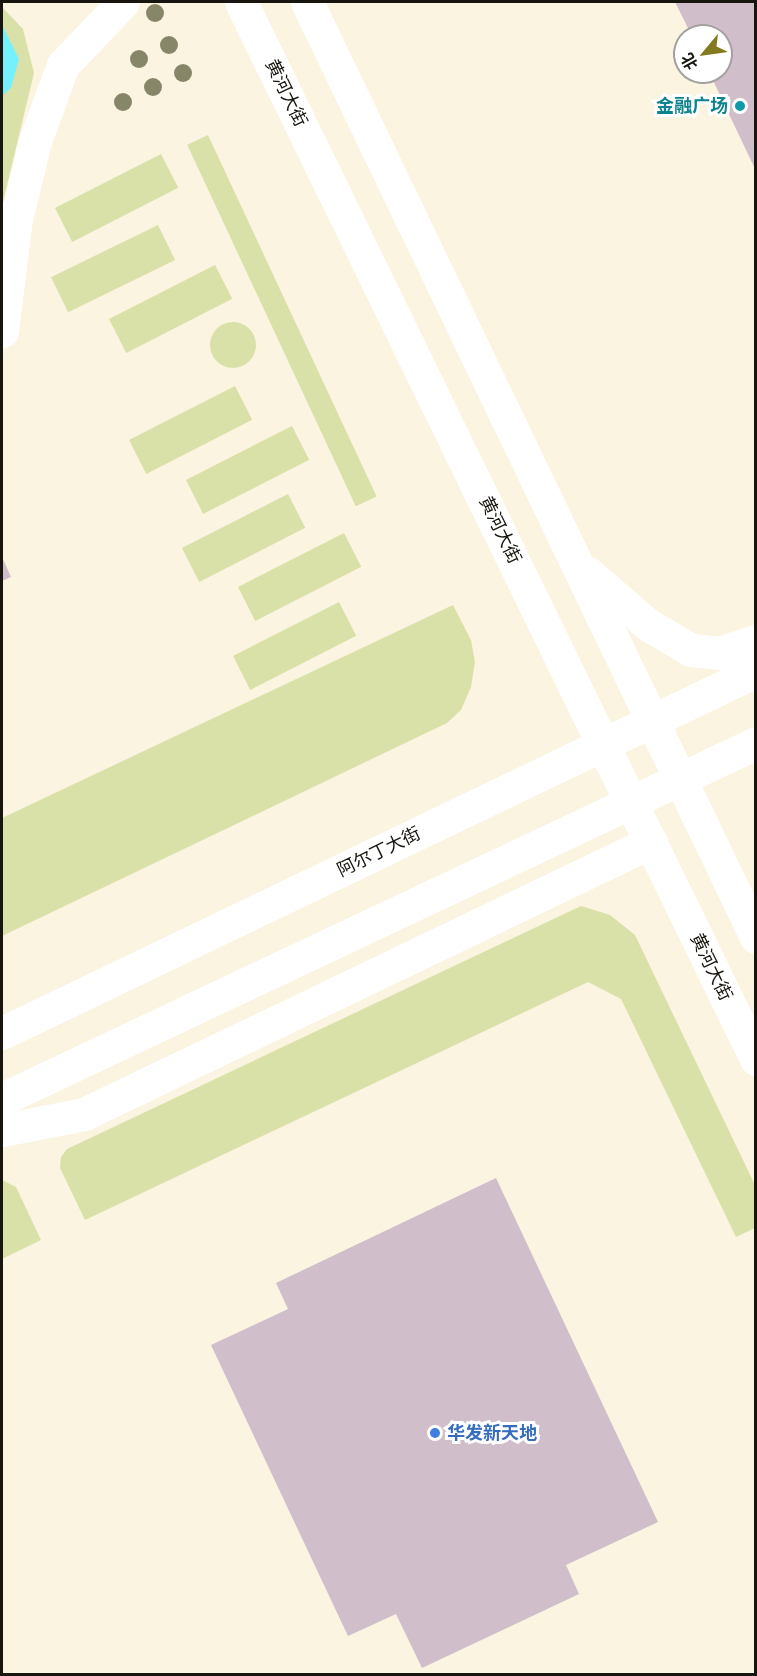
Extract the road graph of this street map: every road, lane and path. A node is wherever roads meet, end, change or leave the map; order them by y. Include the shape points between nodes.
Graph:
1 (123, 2) edge
2 (241, 2) edge
3 (307, 2) edge
4 (2, 331) edge
5 (577, 562) junction
6 (756, 641) edge
7 (756, 671) edge
8 (653, 722) junction
9 (756, 743) edge
10 (604, 744) junction
11 (680, 779) junction
12 (632, 800) junction
13 (651, 842) junction
14 (756, 937) edge
15 (2, 1033) edge
16 (756, 1059) edge
17 (2, 1099) edge
18 (2, 1130) edge

1 - 4 main road via 63,65 35,141 16,219
2 - 10 main road, 黄河大街
3 - 5 main road
5 - 6 main road via 647,624 691,650 719,653
5 - 8 main road
7 - 8 main road, 阿尔丁大街
8 - 10 main road, 阿尔丁大街
8 - 11 main road
9 - 11 main road
10 - 12 main road, 黄河大街
10 - 15 main road, 阿尔丁大街
11 - 12 main road
11 - 14 main road
12 - 13 main road, 黄河大街
12 - 17 main road
13 - 16 main road, 黄河大街
13 - 18 main road via 84,1114

